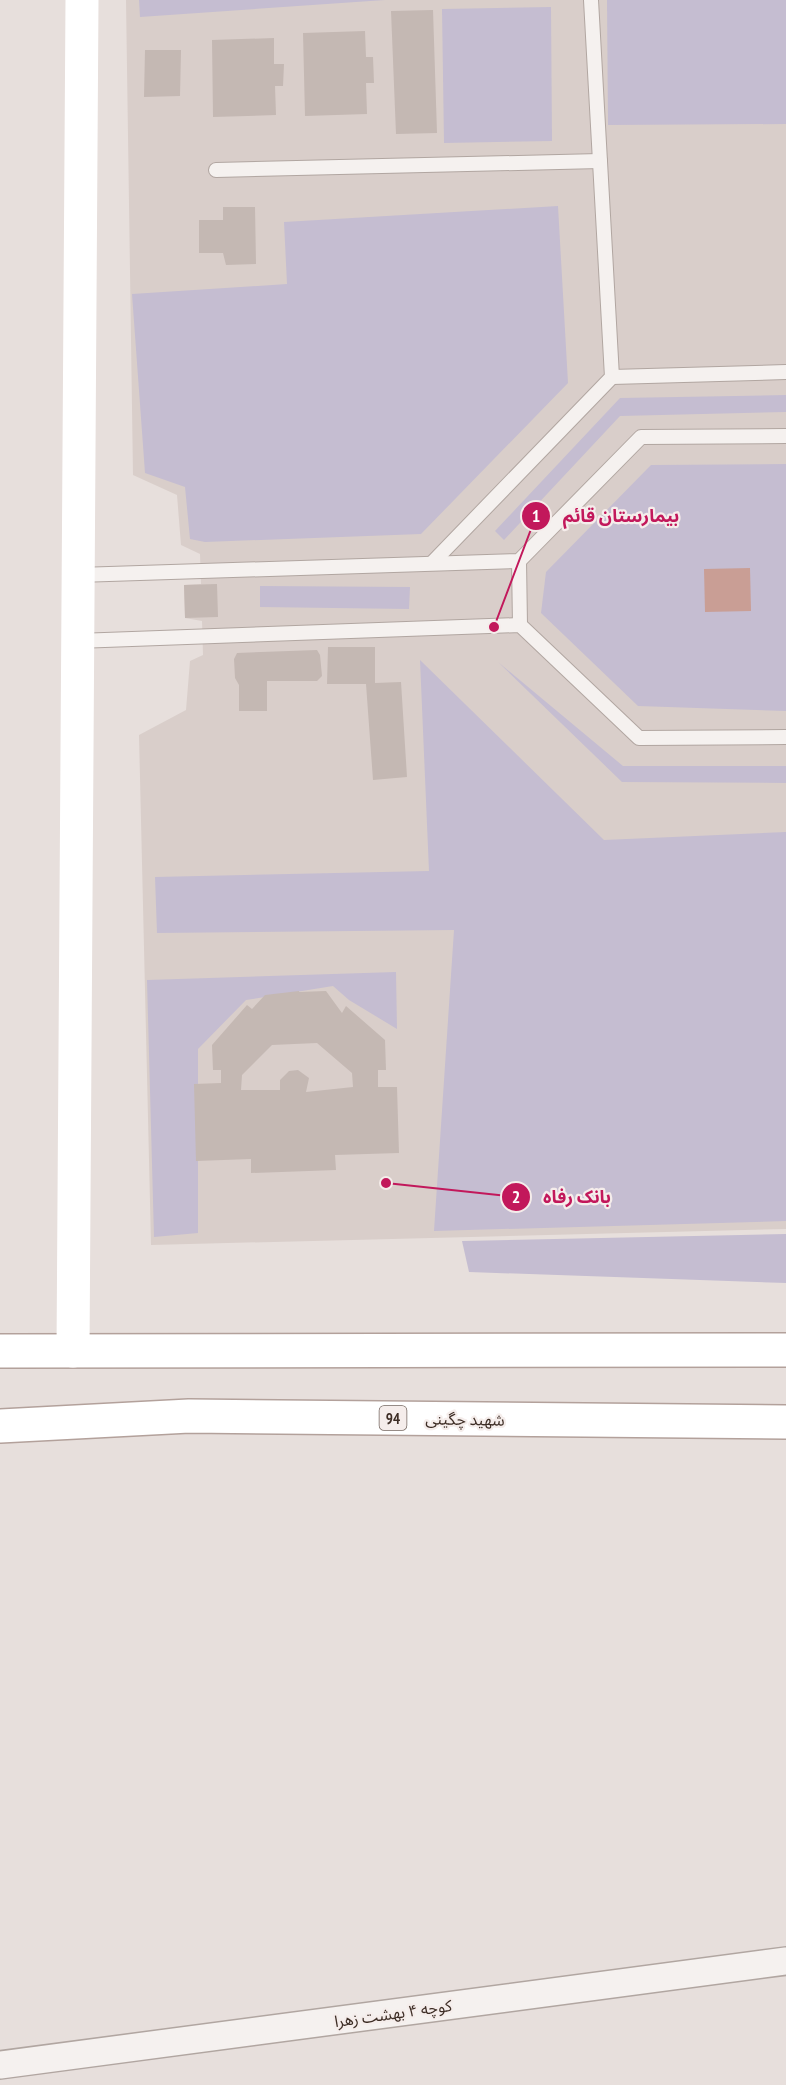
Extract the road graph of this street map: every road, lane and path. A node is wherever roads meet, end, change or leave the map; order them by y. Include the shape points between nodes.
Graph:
1 (81, 0) edge
2 (591, 0) edge
3 (600, 161) junction
4 (216, 170) dead end
5 (786, 372) edge
6 (612, 377) junction
7 (786, 436) edge
8 (519, 561) junction
9 (433, 562) junction
10 (78, 575) junction
11 (520, 625) junction
12 (77, 641) junction
13 (786, 737) edge
14 (786, 1350) edge
15 (0, 1351) edge
16 (73, 1351) junction
17 (786, 1422) edge
18 (0, 1426) edge
19 (786, 1961) edge
20 (0, 2065) edge

1 - 10 main road
2 - 3 lane
3 - 4 lane
3 - 6 lane
5 - 6 lane
6 - 9 lane
7 - 8 lane via 641,437
8 - 9 lane
8 - 11 lane
9 - 10 lane
10 - 12 main road
11 - 12 lane
11 - 13 lane via 639,738
12 - 16 main road
14 - 16 main road
15 - 16 main road
17 - 18 main road, شهید چگینی / 94 via 189,1416
19 - 20 street, کوچه ۴ بهشت زهرا

